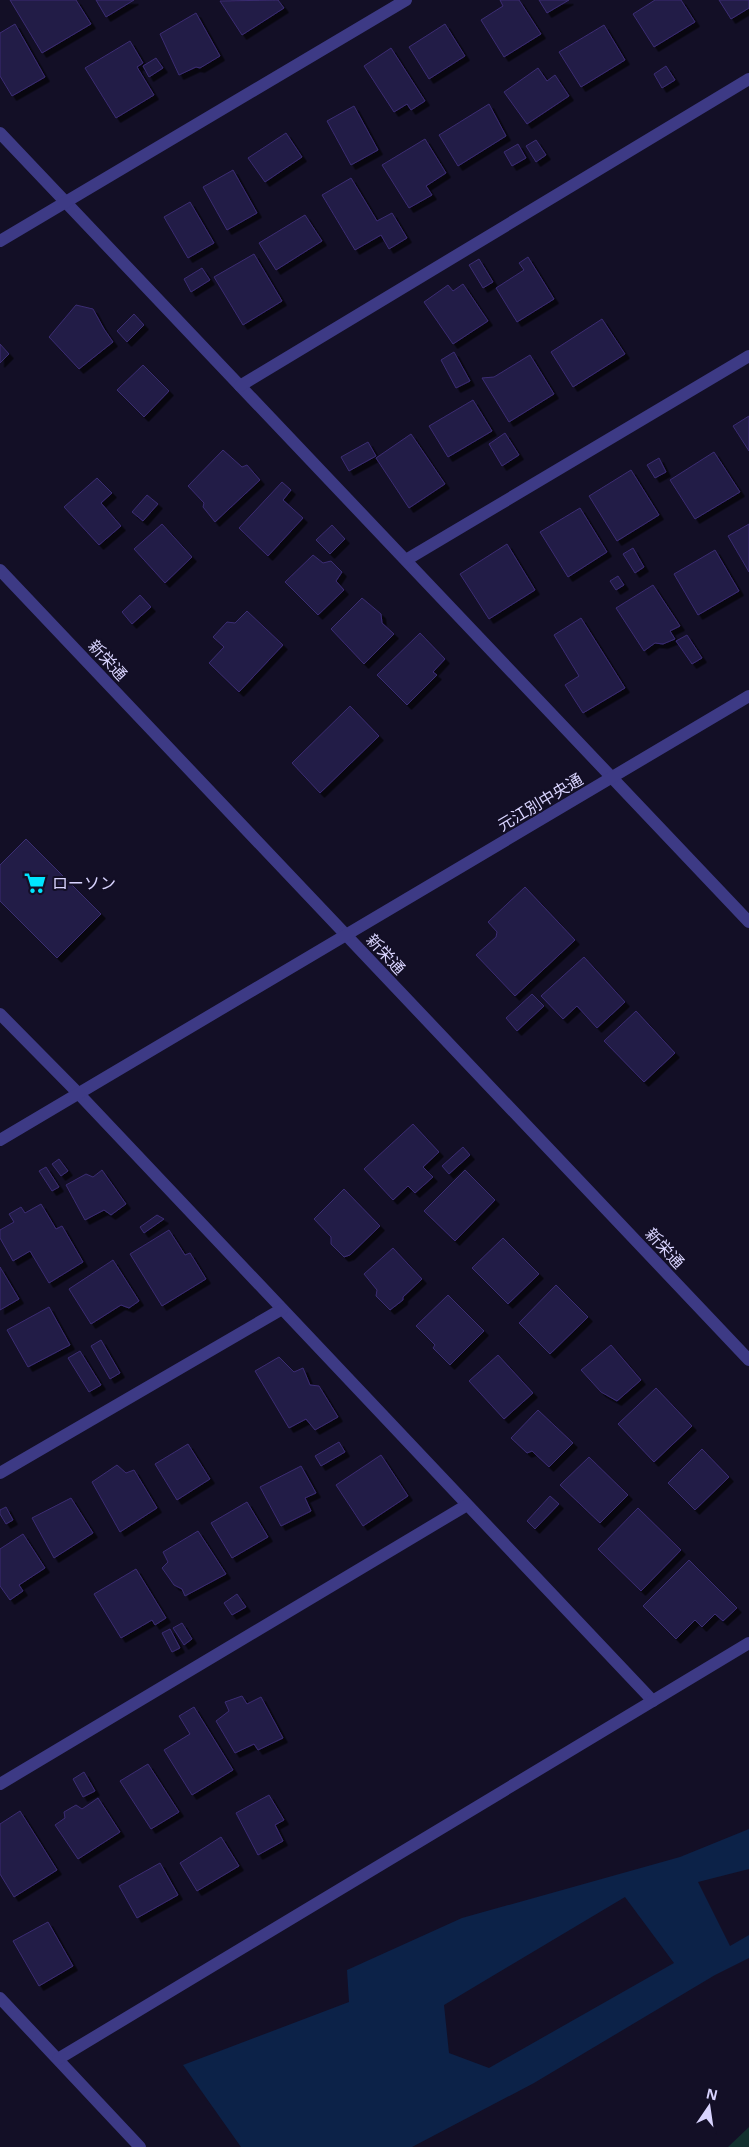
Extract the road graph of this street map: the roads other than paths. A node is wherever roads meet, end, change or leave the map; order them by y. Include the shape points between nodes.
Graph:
1 (406, 0) edge
2 (749, 79) edge
3 (0, 133) edge
4 (66, 203) junction
5 (0, 241) edge
6 (749, 356) edge
7 (240, 386) junction
8 (406, 560) junction
9 (0, 570) edge
10 (749, 696) edge
11 (612, 778) junction
12 (749, 922) edge
13 (347, 936) junction
14 (0, 1014) edge
15 (78, 1093) junction
16 (0, 1140) edge
17 (282, 1309) junction
18 (744, 1346) edge
19 (749, 1360) edge
20 (0, 1473) edge
21 (467, 1505) junction
22 (749, 1643) edge
23 (653, 1701) junction
24 (0, 1784) edge
25 (0, 1998) edge
26 (58, 2060) junction
27 (140, 2147) edge

1 - 4 street
2 - 7 street
3 - 4 street
4 - 5 street
4 - 7 street
6 - 8 street
7 - 8 street
8 - 11 street
9 - 13 street, 新栄通
10 - 11 street, 元江別中央通
11 - 12 street
11 - 13 street, 元江別中央通
13 - 15 street, 元江別中央通
13 - 18 street, 新栄通
14 - 15 street
15 - 16 street, 元江別中央通
15 - 17 street
17 - 20 street
17 - 21 street
18 - 19 street, 新栄通
21 - 23 street
21 - 24 street
22 - 23 street
23 - 26 street
25 - 26 street
26 - 27 street

